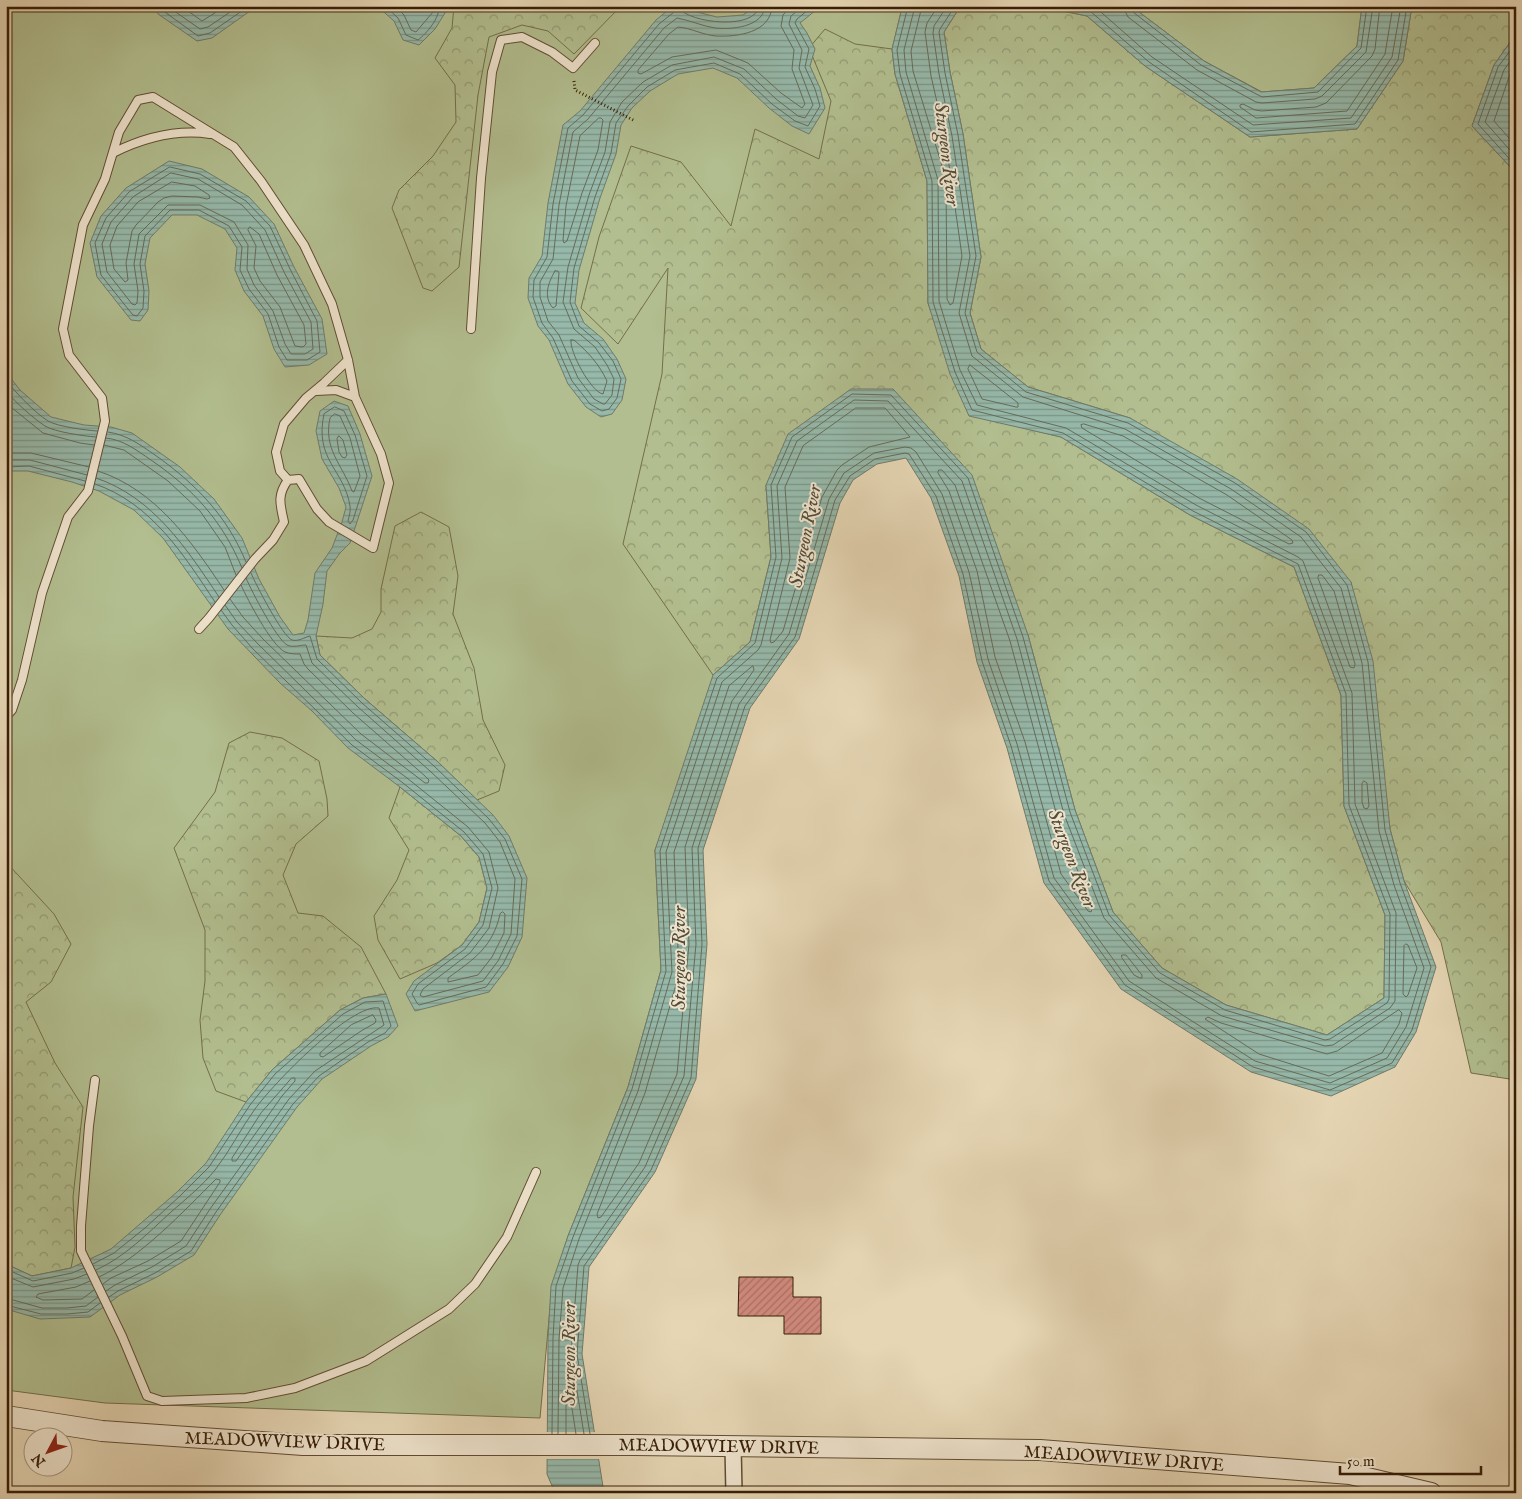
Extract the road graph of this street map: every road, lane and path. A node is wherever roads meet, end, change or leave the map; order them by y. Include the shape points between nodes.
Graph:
1 (595, 43) dead end
2 (575, 90) dead end
3 (635, 121) dead end
4 (214, 134) junction
5 (113, 153) junction
6 (471, 329) dead end
7 (348, 360) junction
8 (315, 390) junction
9 (355, 397) junction
10 (288, 480) junction
11 (199, 629) dead end
12 (6, 717) edge
13 (95, 1080) dead end
14 (536, 1172) dead end
15 (6, 1416) edge
16 (733, 1446) junction
17 (734, 1493) edge
18 (1431, 1493) edge

1 - 6 lane via 573,68 552,52 522,37 501,40 492,72 485,139
2 - 3 path
4 - 5 lane via 171,134 136,141
4 - 5 lane via 153,97 138,100 119,132
4 - 7 lane via 234,147 304,245 332,304
5 - 12 lane via 105,179 83,225 63,329 68,355 102,398 105,421 88,491 68,517 42,593 17,695
7 - 8 lane
7 - 9 lane
8 - 9 lane via 336,390
8 - 10 lane via 284,424 276,452 280,470
9 - 10 lane via 381,454 389,483 373,548 329,522 299,479
10 - 11 lane via 281,490 284,522 273,540
13 - 14 lane via 81,1251 147,1396 162,1401 246,1398 295,1388 366,1361 449,1309 475,1284 507,1237
15 - 16 street, MEADOWVIEW DRIVE via 102,1431 303,1445
16 - 17 street
16 - 18 street, MEADOWVIEW DRIVE via 1040,1450 1350,1474

